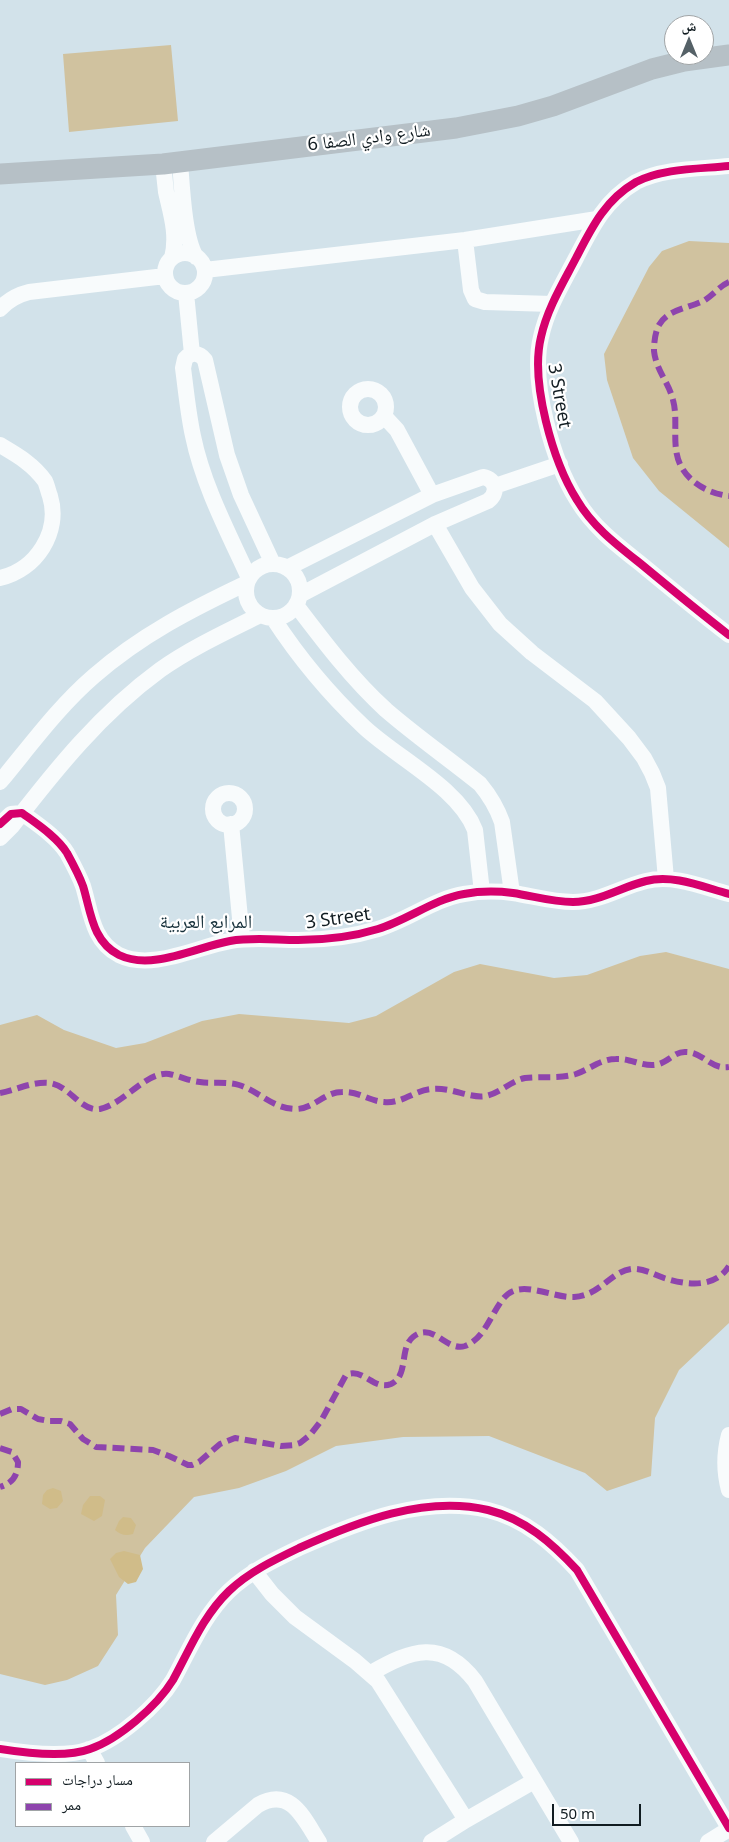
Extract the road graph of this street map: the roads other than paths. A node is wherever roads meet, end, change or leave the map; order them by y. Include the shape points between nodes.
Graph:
1 (729, 55) edge
2 (172, 163) junction
3 (729, 166) edge
4 (0, 174) edge
5 (183, 192) junction
6 (166, 193) junction
7 (597, 219) junction
8 (180, 231) junction
9 (465, 240) junction
10 (172, 258) junction
11 (201, 264) junction
12 (166, 276) junction
13 (186, 293) junction
14 (552, 304) junction
15 (0, 309) edge
16 (192, 354) junction
17 (384, 416) dead end
18 (0, 445) edge
19 (560, 464) junction
20 (495, 486) junction
21 (432, 495) junction
22 (434, 524) junction
23 (280, 566) junction
24 (0, 578) edge
25 (248, 580) junction
26 (298, 600) junction
27 (266, 616) junction
28 (729, 635) edge
29 (0, 782) edge
30 (22, 813) junction
31 (0, 824) edge
32 (231, 824) dead end
33 (0, 838) edge
34 (666, 879) junction
35 (482, 892) junction
36 (512, 893) junction
37 (729, 894) edge
38 (242, 939) junction
39 (729, 1435) edge
40 (729, 1490) edge
41 (254, 1571) junction
42 (371, 1673) junction
43 (0, 1749) edge
44 (93, 1756) edge
45 (534, 1781) junction
46 (466, 1820) junction
47 (134, 1827) edge
48 (729, 1829) edge
49 (142, 1842) edge
50 (214, 1842) edge
51 (318, 1842) edge
52 (431, 1842) edge
53 (571, 1842) edge
54 (708, 1842) edge

1 - 2 main road, شارع وادي الصفا 6 via 652,69 553,106 487,123
2 - 4 main road, شارع وادي الصفا 6
2 - 5 street
2 - 6 street
3 - 7 street, 3 Street via 664,174 637,182 621,193
5 - 6 street
5 - 8 street
6 - 8 street
7 - 9 street
7 - 14 street, 3 Street
8 - 10 street
8 - 11 street
9 - 11 street
9 - 14 street via 470,290 475,299
10 - 11 street via 184,254
10 - 12 street
11 - 13 street via 202,283
12 - 13 street via 170,286
12 - 15 street via 28,292 17,295
13 - 16 street
14 - 19 street, 3 Street via 540,339 538,374
16 - 23 street via 205,360 229,462 245,503
16 - 25 street via 185,359 183,368 193,435 211,493
17 - 21 street via 397,430
18 - 24 street via 31,465 46,483 52,504 52,526 44,547 30,564 11,576
19 - 20 street
19 - 28 street, 3 Street via 577,500 602,532
20 - 21 street via 483,477
20 - 22 street via 495,492 488,501
21 - 23 street
22 - 26 street
22 - 34 street via 472,588 500,624 595,701 644,758 658,788
23 - 25 street via 259,568
23 - 26 street via 297,580
25 - 27 street via 248,602
25 - 29 street via 164,625 93,676
26 - 27 street via 290,612 282,616
26 - 36 street via 330,650 366,691 487,793 502,822
27 - 30 street via 186,654 140,685 79,743
27 - 35 street via 345,709 460,804 475,830
30 - 31 street via 12,814
30 - 33 street
30 - 38 street, 3 Street via 66,850 82,884 95,930 119,955 144,961 156,960
32 - 38 street
34 - 36 street, 3 Street via 645,881 591,900 575,902
34 - 37 street, 3 Street
35 - 36 street, 3 Street
35 - 38 street, 3 Street via 445,899 397,922 353,936
39 - 40 street via 724,1460
41 - 42 street via 295,1616
41 - 44 street via 229,1590 213,1608 171,1682 154,1704
41 - 48 street via 339,1530 415,1508 450,1506 488,1510 522,1524 552,1544 577,1570
42 - 45 street via 412,1653 433,1654 454,1661 475,1681
42 - 46 street via 385,1690
43 - 44 street
45 - 46 street
45 - 53 street
46 - 52 street
47 - 49 street
48 - 54 street
50 - 51 street via 258,1805 275,1799 292,1804

